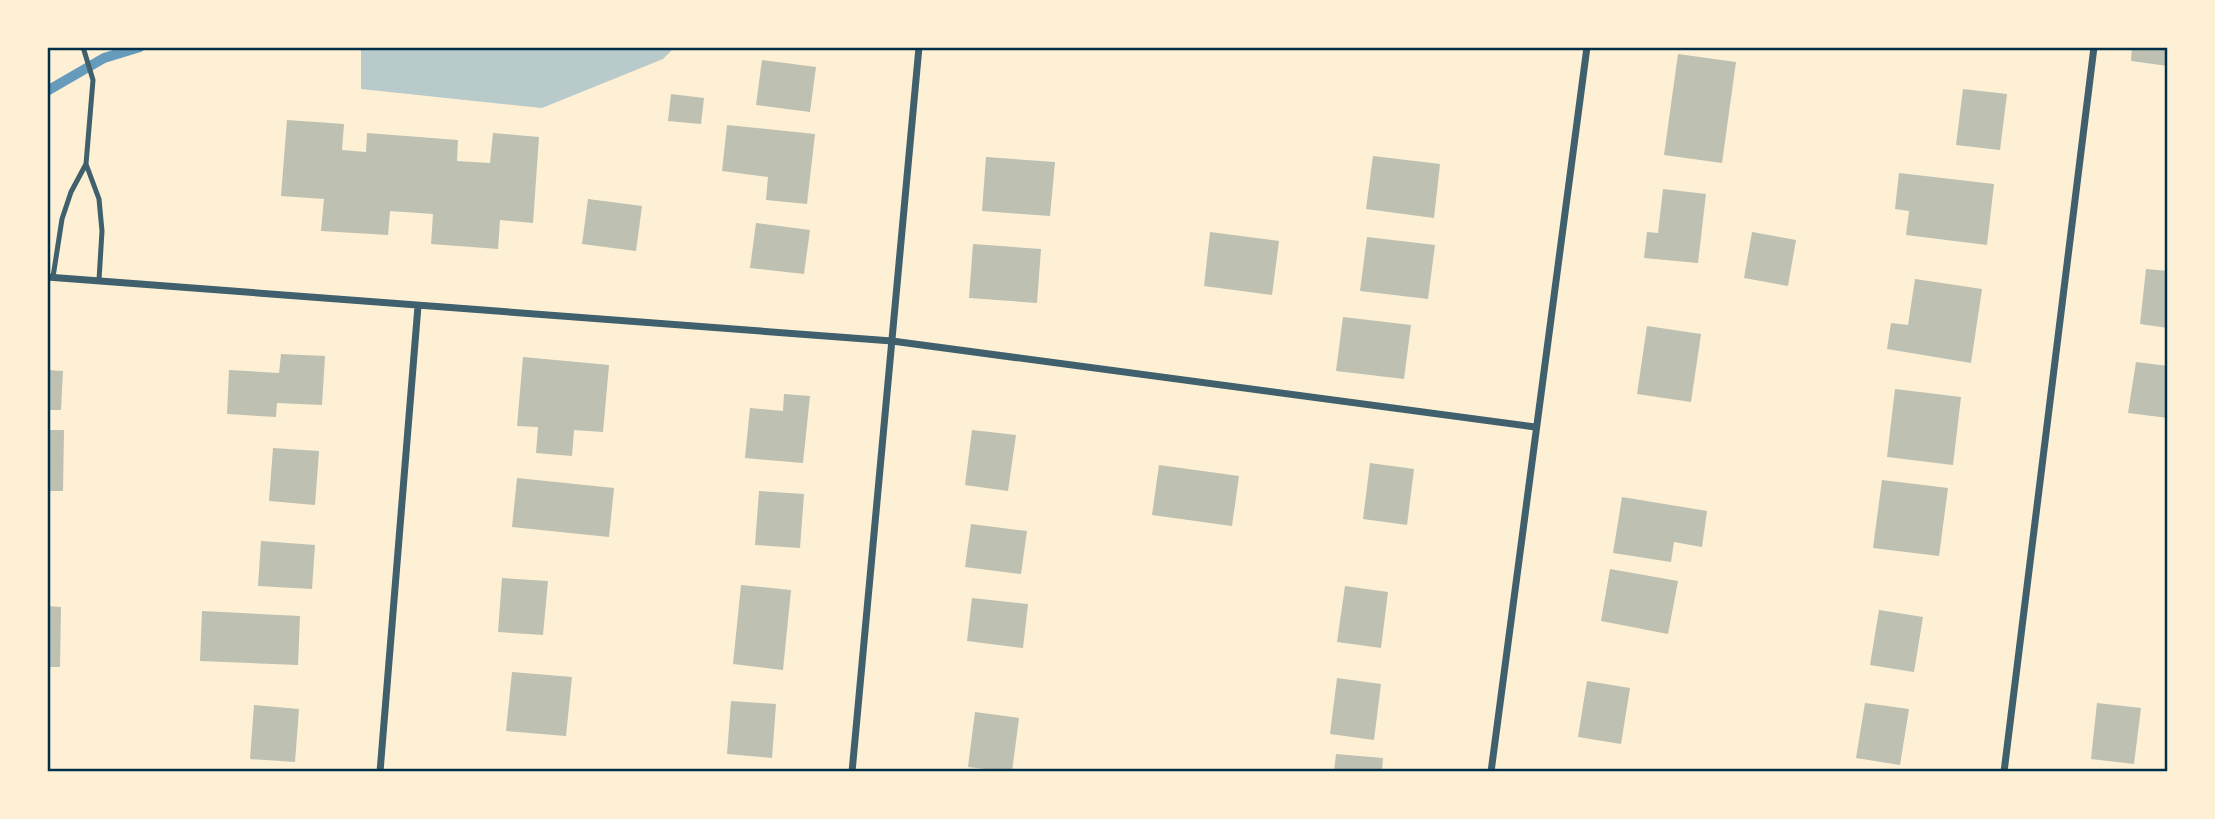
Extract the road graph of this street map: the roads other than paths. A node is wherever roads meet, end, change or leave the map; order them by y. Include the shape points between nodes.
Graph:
1 (83, 47) edge
2 (919, 47) edge
3 (1587, 47) edge
4 (2094, 47) edge
5 (86, 164) junction
6 (50, 277) edge
7 (99, 280) junction
8 (418, 306) junction
9 (892, 341) junction
10 (1535, 427) junction
11 (380, 772) edge
12 (852, 772) edge
13 (1491, 772) edge
14 (2004, 772) edge

1 - 5 lane via 93,80
2 - 9 street
3 - 10 street
4 - 14 street
5 - 6 lane via 62,219
5 - 7 lane via 99,199
6 - 7 street
7 - 8 street
8 - 9 street
8 - 11 street
9 - 10 street
9 - 12 street
10 - 13 street

